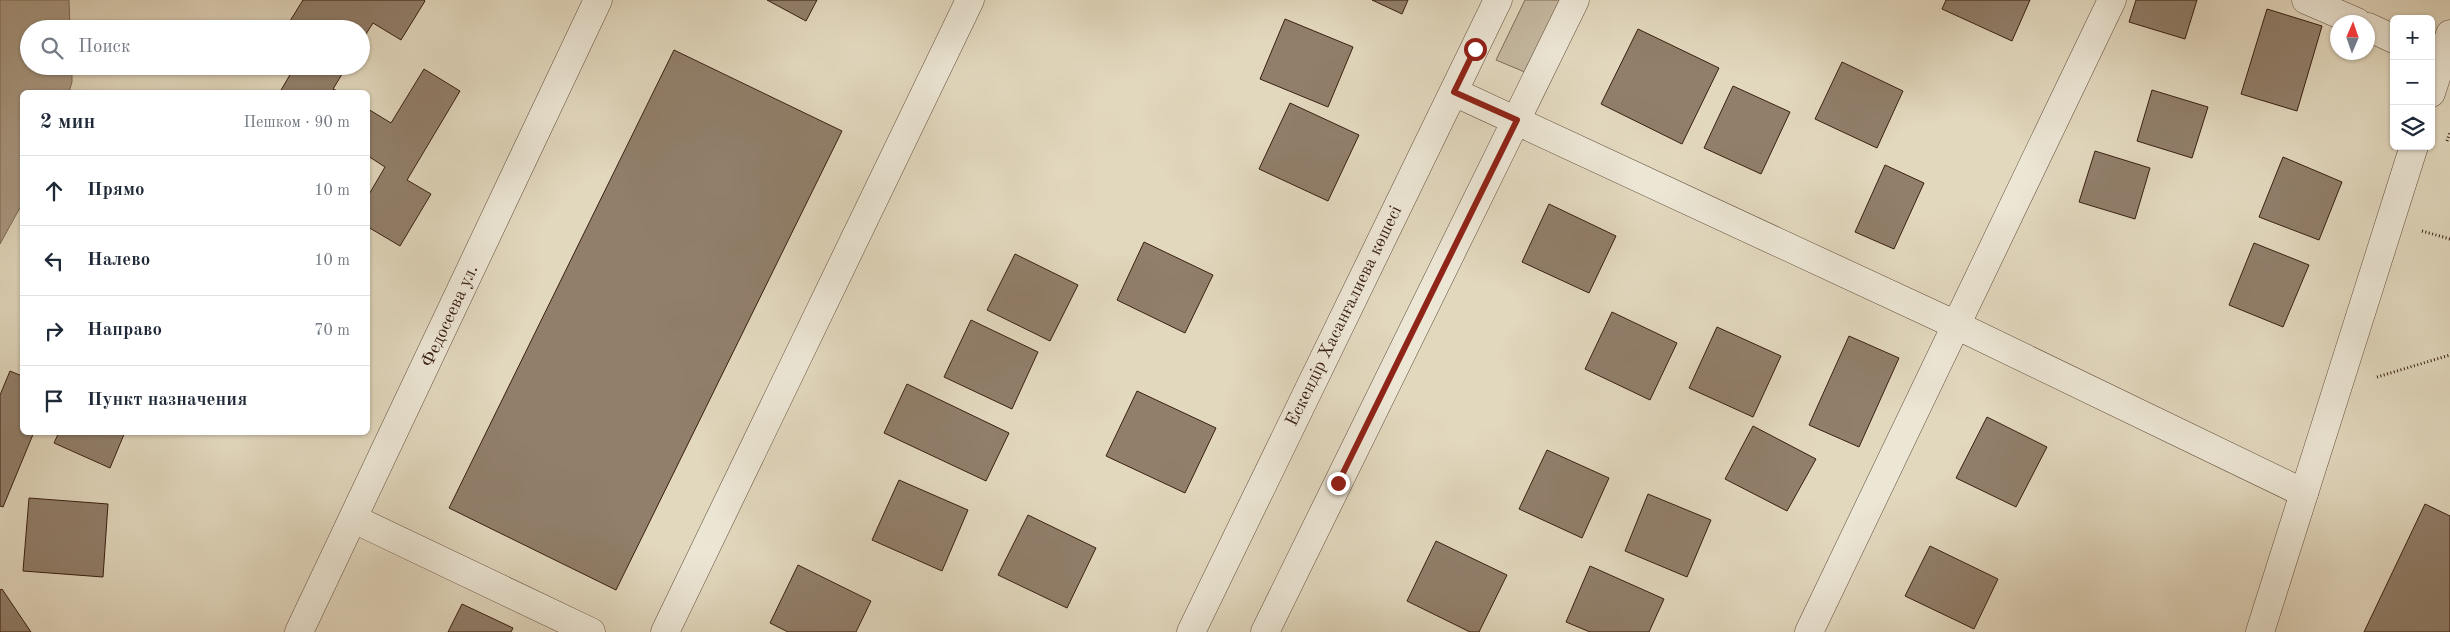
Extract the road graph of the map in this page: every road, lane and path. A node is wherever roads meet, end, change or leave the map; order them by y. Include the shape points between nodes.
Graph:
1 (598, 0) edge
2 (970, 0) edge
3 (1498, 0) edge
4 (1575, 0) edge
5 (2112, 0) edge
6 (2306, 0) edge
7 (2341, 15) edge
8 (2375, 30) edge
9 (2390, 37) edge
10 (2441, 50) edge
11 (2435, 76) edge
12 (1454, 92) junction
13 (1517, 120) junction
14 (2413, 150) edge
15 (2419, 230) dead end
16 (2450, 239) edge
17 (1956, 325) junction
18 (2450, 355) edge
19 (2372, 379) dead end
20 (2304, 493) junction
21 (354, 520) junction
22 (583, 630) edge
23 (299, 632) edge
24 (665, 632) edge
25 (1191, 632) edge
26 (1265, 632) edge
27 (1809, 632) edge
28 (2260, 632) edge

1 - 21 street, Федосеева ул.
2 - 24 street
3 - 12 street, Ескендір Хасанғалиева көшесі
4 - 13 street
5 - 17 street
6 - 7 street
8 - 9 street
10 - 11 street
12 - 13 street
12 - 25 street, Ескендір Хасанғалиева көшесі
13 - 17 street
13 - 26 street
14 - 20 street
15 - 16 path
17 - 20 street
17 - 27 street
18 - 19 path
20 - 28 street
21 - 22 street
21 - 23 street, Федосеева ул.

